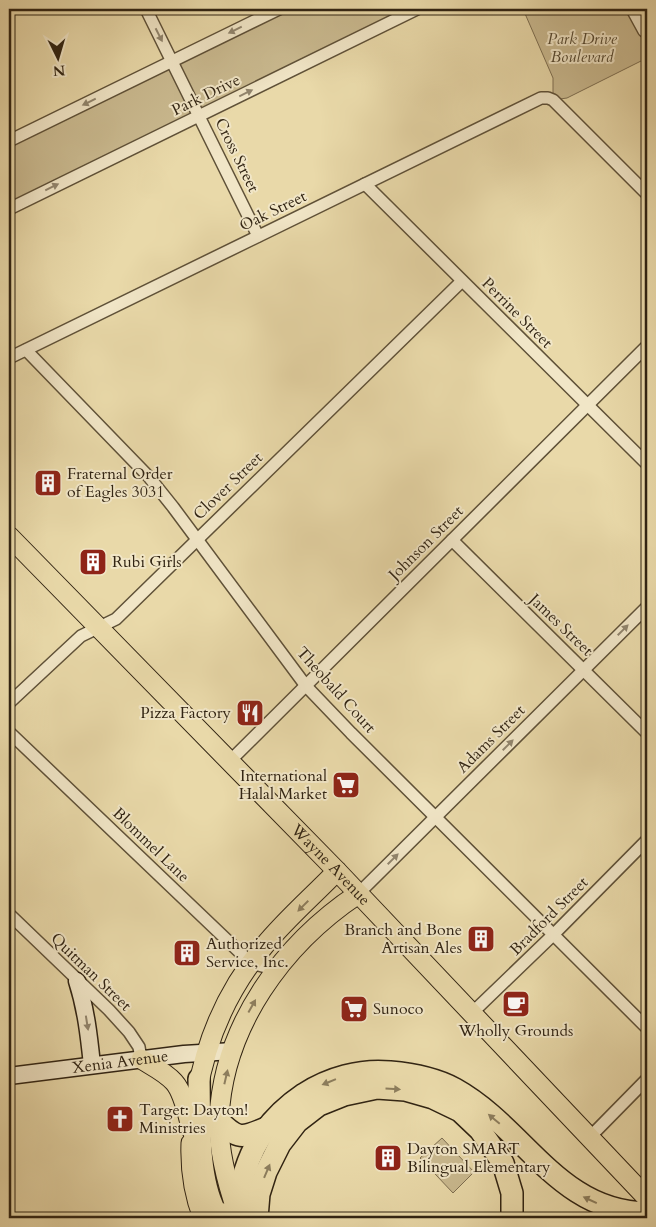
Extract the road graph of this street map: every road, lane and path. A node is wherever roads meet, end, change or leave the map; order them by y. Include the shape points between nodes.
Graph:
1 (146, 9) edge
2 (279, 9) edge
3 (417, 9) edge
4 (632, 9) edge
5 (647, 33) edge
6 (173, 61) junction
7 (199, 116) junction
8 (9, 140) edge
9 (365, 184) junction
10 (647, 194) edge
11 (9, 209) edge
12 (258, 236) junction
13 (462, 281) junction
14 (647, 346) edge
15 (26, 350) junction
16 (9, 358) edge
17 (587, 406) junction
18 (647, 464) edge
19 (9, 536) edge
20 (197, 539) junction
21 (452, 540) junction
22 (647, 607) edge
23 (98, 628) junction
24 (584, 670) junction
25 (306, 686) junction
26 (9, 703) edge
27 (9, 732) edge
28 (647, 733) edge
29 (229, 762) junction
30 (436, 817) junction
31 (647, 840) edge
32 (337, 872) junction
33 (358, 894) junction
34 (9, 914) edge
35 (554, 934) junction
36 (251, 963) junction
37 (277, 970) junction
38 (77, 981) junction
39 (472, 1013) junction
40 (647, 1028) edge
41 (233, 1051) junction
42 (206, 1052) junction
43 (140, 1059) junction
44 (92, 1065) junction
45 (9, 1076) edge
46 (199, 1079) junction
47 (647, 1079) edge
48 (219, 1121) junction
49 (266, 1128) junction
50 (192, 1131) junction
51 (590, 1137) junction
52 (259, 1194) junction
53 (647, 1198) edge
54 (647, 1213) edge
55 (237, 1216) edge
56 (203, 1218) edge
57 (257, 1218) edge
58 (512, 1218) edge

1 -> 6 street, Cross Street
2 -> 6 street
7 -> 3 street, Park Drive
4 - 5 street
6 - 7 street, Cross Street
6 -> 8 street
11 -> 7 street, Park Drive
7 - 12 street, Cross Street
9 - 10 street, Oak Street via 532,102 548,98
9 - 12 street, Oak Street
9 - 13 street, Perrine Street
12 - 15 street, Oak Street
13 - 17 street, Perrine Street
13 - 20 street, Clover Street
14 - 17 street, Johnson Street
15 - 16 street, Oak Street
15 - 20 street, Theobald Court via 148,477
17 - 18 street, Perrine Street
17 - 21 street, Johnson Street
19 - 23 main road, Wayne Avenue
20 - 23 street, Clover Street via 116,619
20 - 25 street, Theobald Court
21 - 24 street, James Street
21 - 25 street, Johnson Street
24 -> 22 street, Adams Street
23 - 26 street, Clover Street via 81,636
23 - 29 main road, Wayne Avenue
24 - 28 street, James Street
30 -> 24 street, Adams Street
25 - 29 street, Johnson Street
25 - 30 street, Theobald Court
27 - 36 street, Blommel Lane
29 - 32 main road, Wayne Avenue
33 -> 30 street, Adams Street
30 - 35 street, Theobald Court
31 - 35 street, Bradford Street
32 - 33 main road, Wayne Avenue
32 -> 36 main road
33 - 37 main road via 335,909
33 - 39 main road, Wayne Avenue
34 - 38 street, Quitman Street
35 - 39 street, Bradford Street
35 - 40 street, Theobald Court
36 - 37 street, Blommel Lane
36 - 42 main road via 225,1005
41 -> 37 main road via 254,1001
38 - 43 street, Quitman Street via 129,1032 139,1047
38 -> 44 street via 84,1001
39 - 51 main road, Wayne Avenue
41 - 42 street, Xenia Avenue
48 -> 41 main road
42 - 43 street, Xenia Avenue
42 - 46 main road
43 - 44 street, Xenia Avenue
43 - 50 main road via 175,1083
44 - 45 street, Xenia Avenue
46 - 50 main road
46 - 55 highway via 204,1181 215,1211
47 - 51 street
48 - 49 highway via 232,1134 242,1136
48 - 55 main road via 224,1166
54 -> 49 highway via 623,1212 584,1197 456,1090 432,1079 381,1071 334,1079 291,1103
49 - 55 highway via 251,1153 241,1181
50 - 56 main road via 193,1183
51 - 53 main road, Wayne Avenue
52 - 55 highway
52 - 57 highway
52 -> 58 highway via 280,1144 297,1122 319,1105 344,1094 377,1088 405,1090 433,1098 460,1111 480,1130 502,1163 512,1193

